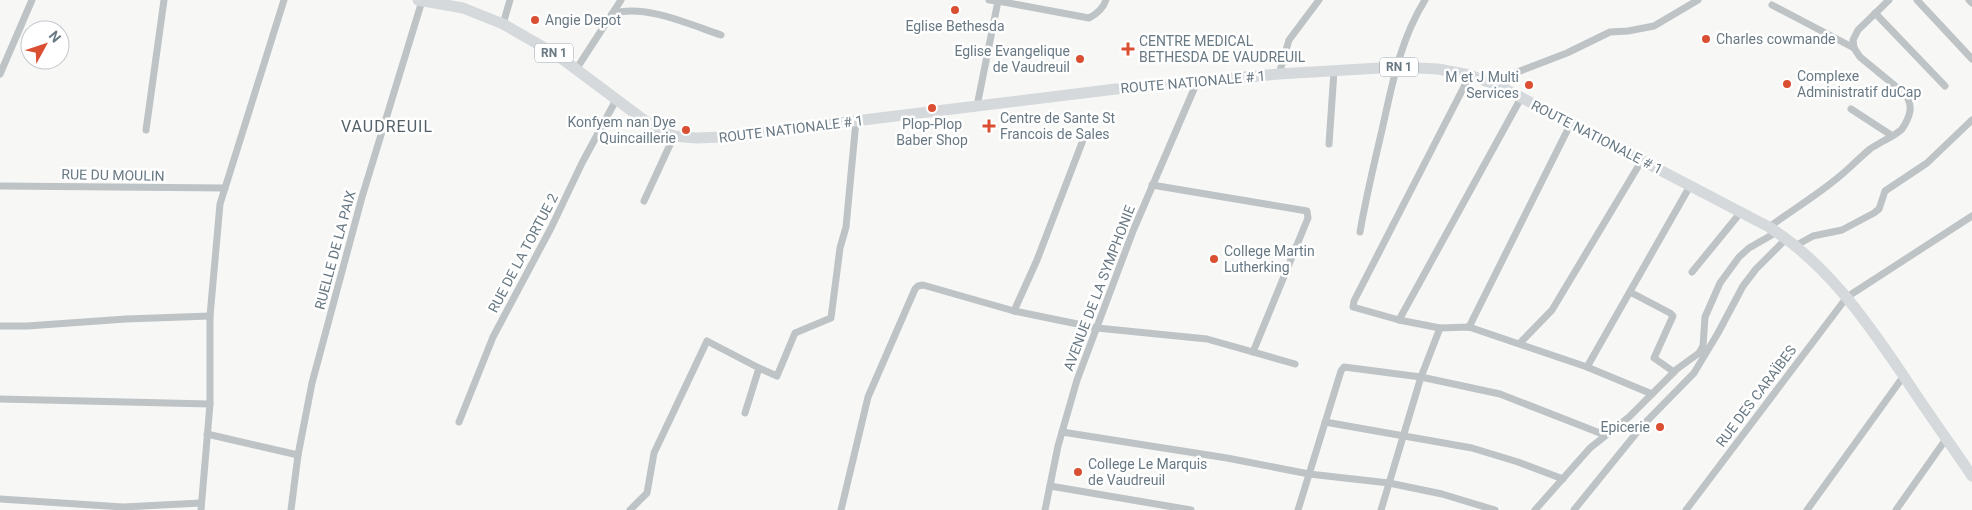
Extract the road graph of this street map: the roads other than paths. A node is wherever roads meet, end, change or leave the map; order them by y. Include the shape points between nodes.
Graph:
1 (32, 0) edge
2 (164, 0) edge
3 (284, 0) edge
4 (418, 0) edge
5 (510, 0) edge
6 (621, 0) edge
7 (989, 0) edge
8 (1106, 0) edge
9 (1319, 0) edge
10 (1425, 0) edge
11 (1698, 0) edge
12 (1889, 0) edge
13 (1917, 0) edge
14 (422, 1) edge
15 (998, 1) junction
16 (1772, 6) dead end
17 (1875, 13) junction
18 (612, 14) junction
19 (503, 24) junction
20 (722, 36) dead end
21 (1854, 48) junction
22 (1972, 59) edge
23 (1396, 67) junction
24 (578, 68) junction
25 (1334, 71) junction
26 (0, 74) edge
27 (1279, 74) junction
28 (1470, 75) junction
29 (1197, 82) junction
30 (1945, 86) dead end
31 (1504, 88) junction
32 (1521, 98) junction
33 (616, 100) junction
34 (977, 106) junction
35 (1851, 109) dead end
36 (856, 122) junction
37 (1571, 123) junction
38 (1970, 124) edge
39 (146, 130) dead end
40 (1891, 135) junction
41 (674, 136) junction
42 (1083, 140) dead end
43 (1329, 144) dead end
44 (1642, 160) junction
45 (1152, 185) junction
46 (0, 186) edge
47 (1690, 186) junction
48 (225, 188) junction
49 (644, 201) dead end
50 (1741, 212) junction
51 (1972, 216) edge
52 (1360, 232) dead end
53 (1782, 236) junction
54 (1692, 272) dead end
55 (1630, 292) junction
56 (1847, 297) junction
57 (1014, 311) junction
58 (210, 316) junction
59 (1399, 320) junction
60 (0, 326) edge
61 (1469, 327) junction
62 (1097, 328) junction
63 (1440, 328) junction
64 (1520, 343) junction
65 (1252, 352) junction
66 (1295, 364) dead end
67 (1587, 367) junction
68 (759, 368) junction
69 (1674, 372) junction
70 (1421, 377) junction
71 (1903, 377) junction
72 (1652, 394) junction
73 (0, 399) edge
74 (210, 404) junction
75 (745, 413) dead end
76 (459, 422) dead end
77 (1325, 422) junction
78 (1062, 432) junction
79 (207, 434) junction
80 (1605, 435) junction
81 (1404, 436) junction
82 (1946, 439) junction
83 (298, 454) junction
84 (1309, 474) junction
85 (1972, 476) edge
86 (1563, 479) junction
87 (1389, 484) junction
88 (1050, 486) junction
89 (0, 499) edge
90 (37, 502) junction
91 (201, 507) edge
92 (123, 508) edge
93 (35, 510) edge
94 (291, 510) edge
95 (630, 510) edge
96 (841, 510) edge
97 (1045, 510) edge
98 (1191, 510) edge
99 (1298, 510) edge
100 (1381, 510) edge
101 (1495, 510) edge
102 (1536, 510) edge
103 (1574, 510) edge
104 (1686, 510) edge
105 (1807, 510) edge
106 (1896, 510) edge

1 - 26 street
2 - 39 street
3 - 48 street
4 - 14 main road, ROUTE NATIONALE # 1 / RN 1
5 - 19 street
6 - 18 street
7 - 15 street
8 - 15 street via 1101,10 1089,18
9 - 27 street via 1289,40
10 - 23 street via 1413,20
11 - 31 street via 1654,26 1610,32 1512,74
12 - 17 street
13 - 22 street
14 - 19 main road, ROUTE NATIONALE # 1 / RN 1 via 463,8
14 - 83 street, RUELLE DE LA PAIX via 362,198 312,383
15 - 34 street
16 - 21 street
17 - 21 street via 1858,30 1853,40
17 - 30 street
18 - 20 street via 622,11 669,18
18 - 24 street
19 - 24 main road, ROUTE NATIONALE # 1 / RN 1
21 - 40 street via 1910,102 1910,111 1902,128
23 - 25 main road, ROUTE NATIONALE # 1 / RN 1
23 - 28 main road, ROUTE NATIONALE # 1 / RN 1 via 1438,69
23 - 52 street
24 - 33 main road, ROUTE NATIONALE # 1 / RN 1
25 - 27 main road, ROUTE NATIONALE # 1 / RN 1
25 - 43 street
27 - 29 main road, ROUTE NATIONALE # 1 / RN 1
28 - 31 main road, ROUTE NATIONALE # 1 / RN 1
28 - 59 street via 1352,304 1355,309
29 - 34 main road, ROUTE NATIONALE # 1 / RN 1
29 - 45 street, AVENUE DE LA SYMPHONIE
31 - 32 main road, ROUTE NATIONALE # 1 / RN 1
32 - 37 main road, ROUTE NATIONALE # 1 / RN 1
32 - 59 street
33 - 41 main road, ROUTE NATIONALE # 1 / RN 1 via 652,126
33 - 76 street, RUE DE LA TORTUE 2 via 493,338
34 - 36 main road, ROUTE NATIONALE # 1 / RN 1
35 - 40 street
36 - 41 main road, ROUTE NATIONALE # 1 / RN 1 via 724,138
36 - 68 street via 846,227 840,248 831,318 795,333 777,376
37 - 44 main road, ROUTE NATIONALE # 1 / RN 1
37 - 61 street
38 - 53 street via 1927,163 1885,192 1879,209 1874,213 1842,230 1813,236
40 - 53 street via 1835,180
41 - 49 street
42 - 57 street
44 - 47 main road, ROUTE NATIONALE # 1 / RN 1
44 - 64 street via 1552,310
45 - 62 street, AVENUE DE LA SYMPHONIE
45 - 65 street via 1307,211 1308,218
46 - 48 street, RUE DU MOULIN
47 - 50 main road, ROUTE NATIONALE # 1 / RN 1
47 - 55 street
48 - 58 street via 220,204
50 - 53 main road, ROUTE NATIONALE # 1 / RN 1
50 - 54 street
51 - 56 street, RUE DES CARAÏBES
53 - 56 main road, ROUTE NATIONALE # 1 / RN 1 via 1817,264
53 - 69 street via 1749,248 1739,257 1712,297 1705,317 1703,346 1699,353
53 - 103 street via 1743,286 1694,373 1642,426
55 - 67 street
55 - 69 street via 1673,316 1654,358
56 - 71 main road, ROUTE NATIONALE # 1 / RN 1
56 - 104 street, RUE DES CARAÏBES
57 - 62 street
57 - 96 street via 924,285 915,289 868,397
58 - 60 street
58 - 74 street
59 - 63 street
61 - 63 street
61 - 64 street
62 - 65 street via 1207,339
62 - 78 street, AVENUE DE LA SYMPHONIE
63 - 70 street
64 - 67 street
65 - 66 street
67 - 72 street
68 - 75 street
68 - 95 street via 707,341 654,453 647,493
69 - 72 street
70 - 77 street via 1344,367
70 - 80 street via 1500,394
70 - 81 street
71 - 82 main road, ROUTE NATIONALE # 1 / RN 1
71 - 105 street
72 - 80 street
73 - 74 street
74 - 79 street
77 - 81 street
77 - 84 street
78 - 84 street
78 - 88 street, AVENUE DE LA SYMPHONIE
79 - 83 street
79 - 91 street
80 - 86 street
81 - 86 street via 1472,448
81 - 87 street
82 - 85 main road, ROUTE NATIONALE # 1 / RN 1
82 - 106 street
83 - 94 street, RUELLE DE LA PAIX
84 - 87 street
84 - 99 street
86 - 102 street
87 - 100 street
87 - 101 street via 1442,494
88 - 97 street, AVENUE DE LA SYMPHONIE
88 - 98 street
89 - 90 street
90 - 92 street
90 - 93 street
91 - 92 street

